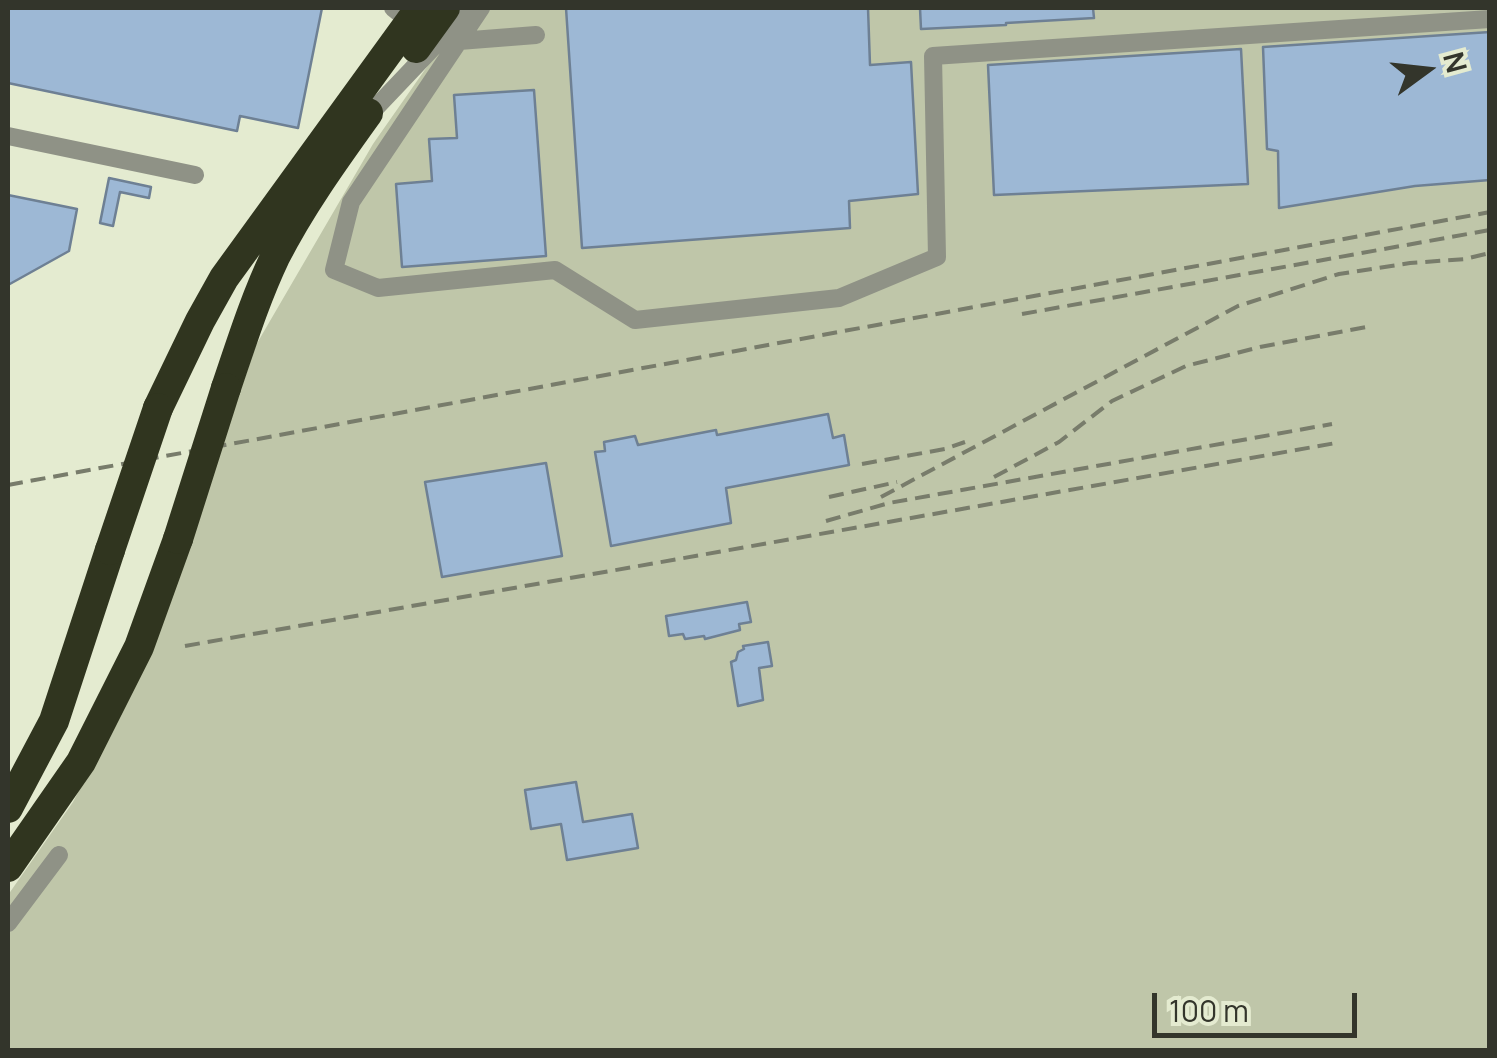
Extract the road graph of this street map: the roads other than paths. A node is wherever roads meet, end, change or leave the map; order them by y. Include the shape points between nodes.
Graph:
1 (445, 8) edge
2 (464, 8) edge
3 (481, 8) edge
4 (403, 9) edge
5 (1490, 19) edge
6 (536, 35) dead end
7 (459, 41) junction
8 (361, 123) junction
9 (8, 136) edge
10 (195, 175) dead end
11 (8, 808) edge
12 (59, 855) dead end
13 (8, 867) edge
14 (8, 923) edge

1 - 8 highway
2 - 8 street
3 - 7 street
4 - 11 highway, bridge via 200,321 158,408 54,721
5 - 7 street via 933,56 937,257 840,298 634,320 556,270 378,288 334,270 351,202
6 - 7 street
8 - 13 highway, bridge via 274,259 140,647 81,762
9 - 10 street
12 - 14 street

